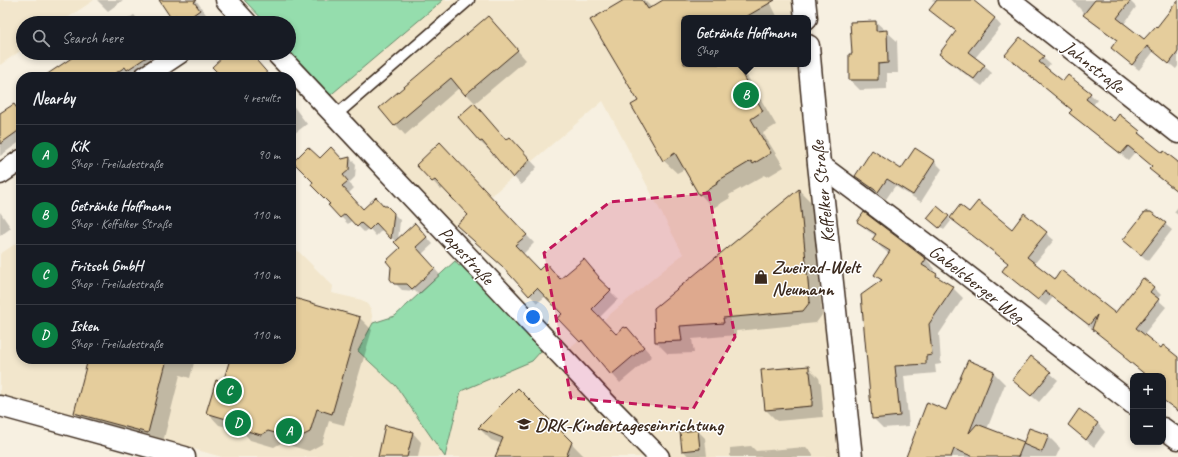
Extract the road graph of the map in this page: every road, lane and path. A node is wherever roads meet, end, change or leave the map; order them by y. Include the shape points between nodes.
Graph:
1 (469, 0) edge
2 (804, 0) edge
3 (1009, 0) edge
4 (806, 15) edge
5 (170, 60) edge
6 (283, 60) edge
7 (810, 67) edge
8 (152, 72) edge
9 (294, 72) edge
10 (296, 74) edge
11 (335, 116) junction
12 (1178, 133) edge
13 (16, 163) edge
14 (819, 164) junction
15 (0, 174) edge
16 (1130, 402) edge
17 (0, 406) edge
18 (1166, 430) edge
19 (1178, 439) edge
20 (185, 457) edge
21 (659, 457) edge
22 (850, 457) edge

1 - 11 lane
2 - 4 street
3 - 12 street, Jahnstraße
5 - 8 street
6 - 9 street, Papestraße
7 - 14 street, Keffelker Straße
10 - 11 street, Papestraße
11 - 21 street, Papestraße
13 - 15 street
14 - 16 street, Gabelsberger Weg
14 - 22 street, Keffelker Straße
17 - 20 street
18 - 19 street

